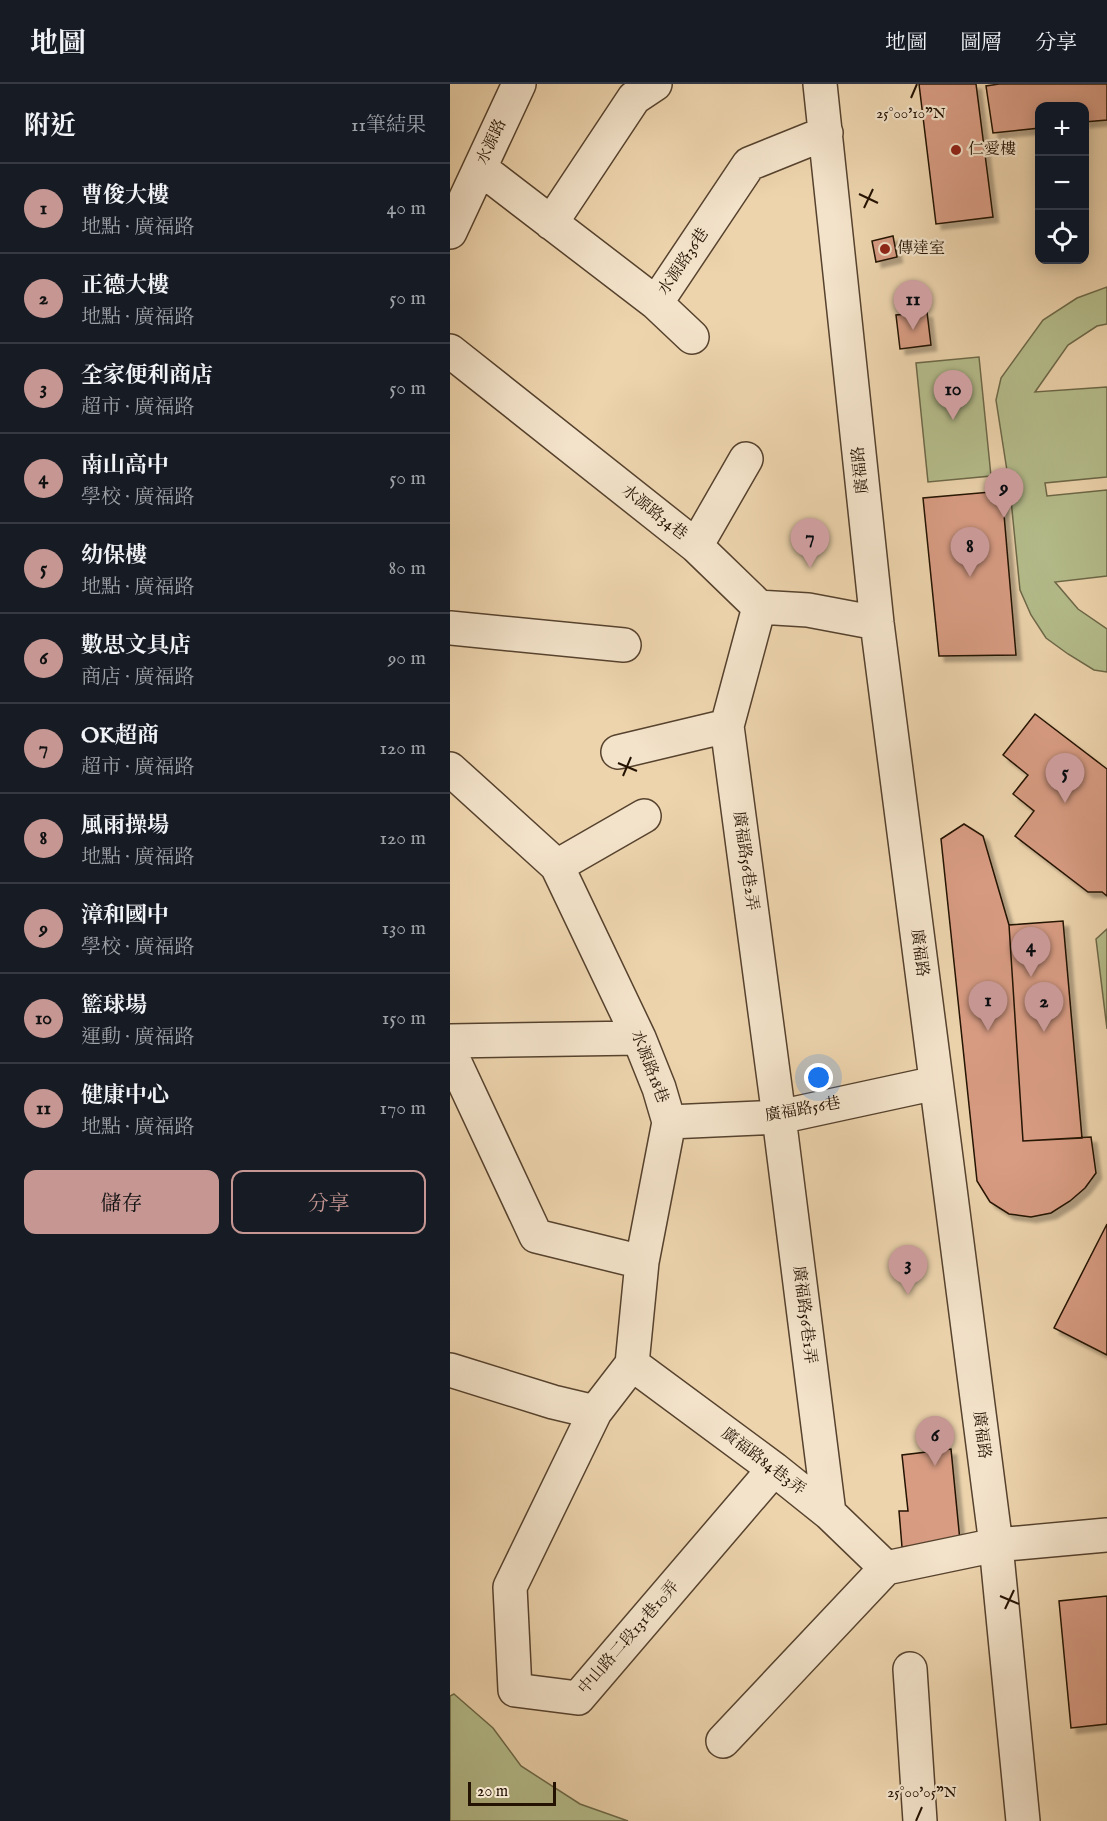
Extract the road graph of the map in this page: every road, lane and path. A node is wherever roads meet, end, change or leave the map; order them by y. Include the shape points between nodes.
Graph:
1 (519, 84) edge
2 (655, 84) edge
3 (820, 84) edge
4 (826, 134) junction
5 (480, 168) junction
6 (551, 223) junction
7 (450, 232) edge
8 (656, 303) junction
9 (692, 337) dead end
10 (450, 351) edge
11 (746, 459) dead end
12 (696, 546) junction
13 (759, 607) junction
14 (877, 623) junction
15 (450, 628) edge
16 (624, 645) dead end
17 (727, 726) junction
18 (618, 752) dead end
19 (450, 769) edge
20 (644, 816) dead end
21 (557, 866) junction
22 (639, 1038) junction
23 (450, 1041) edge
24 (450, 1052) edge
25 (936, 1083) junction
26 (779, 1117) junction
27 (669, 1122) junction
28 (642, 1262) junction
29 (632, 1364) junction
30 (450, 1370) edge
31 (595, 1412) junction
32 (774, 1468) junction
33 (829, 1513) junction
34 (1107, 1535) edge
35 (996, 1545) junction
36 (886, 1568) junction
37 (910, 1669) dead end
38 (723, 1741) dead end
39 (920, 1821) edge
40 (1023, 1821) edge

1 - 5 street, 水源路
2 - 6 street via 634,98
3 - 4 street, 廣福路
4 - 8 street, 水源路36巷 via 749,164
4 - 14 street, 廣福路
5 - 6 street, 水源路36巷
5 - 7 street, 水源路
6 - 8 street, 水源路36巷
8 - 9 street
10 - 12 street, 水源路34巷
11 - 12 street
12 - 13 street, 水源路34巷
13 - 14 street via 808,610
13 - 17 street, 廣福路56巷2弄
14 - 25 street, 廣福路
15 - 16 street
17 - 18 street
17 - 26 street, 廣福路56巷2弄
19 - 21 street, 水源路18巷
20 - 21 street
21 - 22 street, 水源路18巷
22 - 23 street
22 - 27 street, 水源路18巷
24 - 28 street via 536,1236
25 - 26 street, 廣福路56巷
25 - 35 street, 廣福路
26 - 27 street, 廣福路56巷
26 - 33 street, 廣福路56巷1弄
27 - 28 street, 水源路18巷
28 - 29 street, 水源路18巷
29 - 31 street
29 - 32 street, 廣福路84巷3弄
30 - 31 street
31 - 32 street, 中山路二段131巷10弄 via 510,1587 514,1690 578,1698
32 - 33 street, 廣福路84巷3弄
33 - 36 street, 廣福路84巷3弄
34 - 35 street
35 - 36 street
35 - 40 street, 廣福路
36 - 38 street
37 - 39 street

